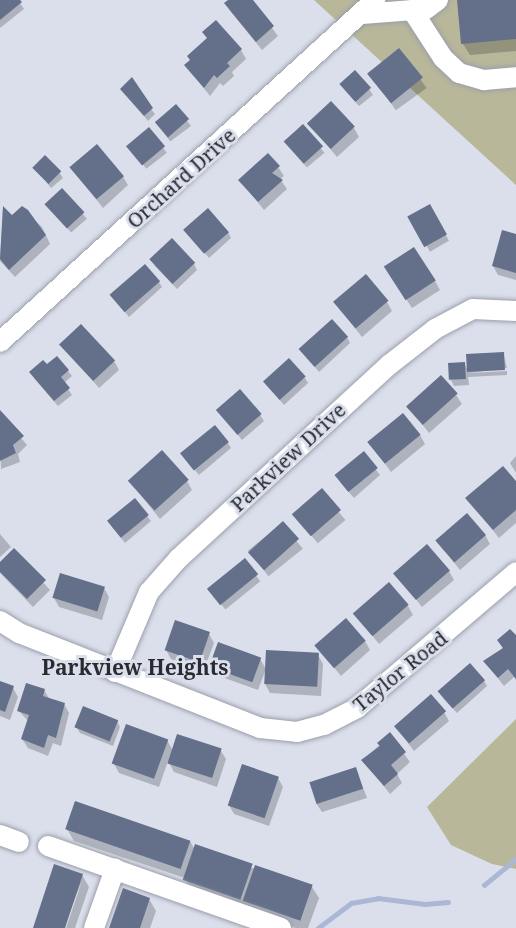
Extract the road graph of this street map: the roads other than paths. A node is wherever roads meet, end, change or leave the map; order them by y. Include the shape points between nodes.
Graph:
1 (438, 0) edge
2 (369, 7) edge
3 (412, 10) junction
4 (516, 77) edge
5 (516, 311) edge
6 (0, 342) edge
7 (516, 572) edge
8 (0, 621) edge
9 (115, 672) junction
10 (48, 846) dead end
11 (115, 869) junction
12 (94, 928) edge
13 (281, 928) edge

1 - 3 street, Orchard Drive via 426,9
2 - 3 street, Orchard Drive
2 - 6 street, Orchard Drive
3 - 4 street via 443,58 459,73 484,80
5 - 9 street, Parkview Drive via 473,309 435,329 389,365 179,558 149,592
7 - 9 street, Taylor Road via 357,708 324,725 297,732 260,728
8 - 9 street, Taylor Road
10 - 11 street
11 - 12 street
11 - 13 street

